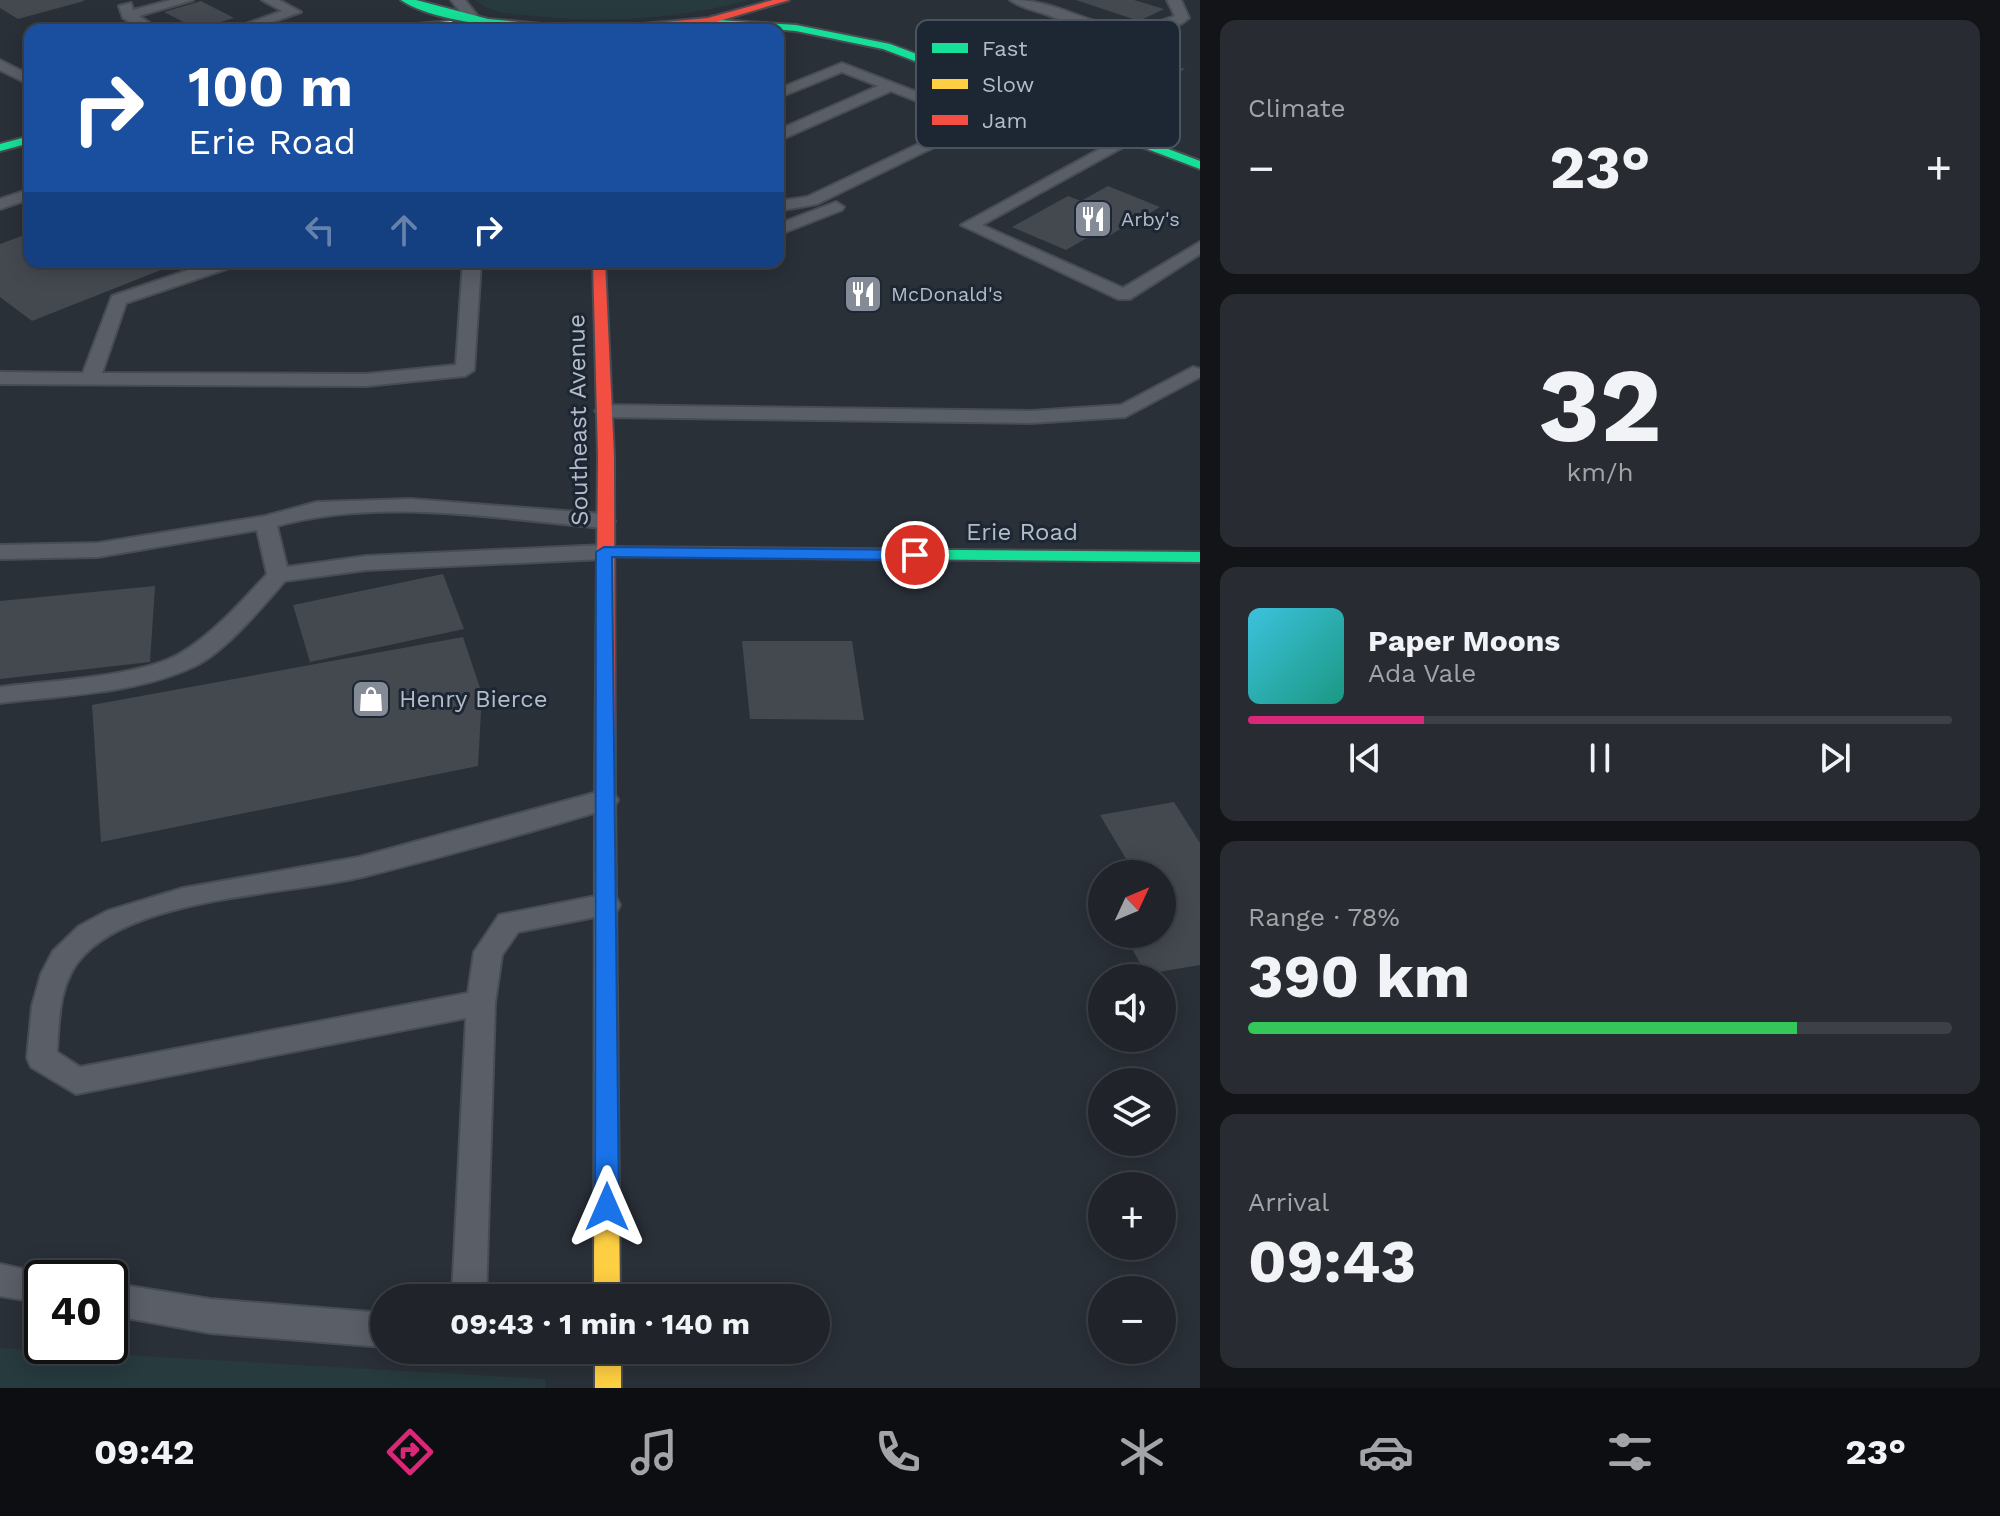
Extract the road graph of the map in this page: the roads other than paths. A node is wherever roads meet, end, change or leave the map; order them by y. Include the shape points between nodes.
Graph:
1 (125, 0) edge
2 (186, 0) edge
3 (269, 0) edge
4 (406, 0) edge
5 (458, 0) edge
6 (784, 0) edge
7 (1017, 0) edge
8 (1174, 0) edge
9 (834, 14) dead end
10 (128, 15) junction
11 (1079, 20) edge
12 (1177, 20) edge
13 (709, 21) junction
14 (373, 22) edge
15 (143, 24) edge
16 (255, 24) edge
17 (401, 24) edge
18 (493, 24) edge
19 (692, 24) edge
20 (742, 24) edge
21 (784, 28) edge
22 (886, 46) junction
23 (916, 57) edge
24 (0, 64) edge
25 (24, 78) edge
26 (891, 86) junction
27 (784, 91) edge
28 (916, 96) edge
29 (784, 133) edge
30 (24, 141) edge
31 (0, 148) edge
32 (923, 148) edge
33 (956, 148) edge
34 (1111, 148) edge
35 (1158, 148) edge
36 (1198, 162) edge
37 (24, 196) edge
38 (0, 204) edge
39 (784, 205) edge
40 (784, 228) edge
41 (1200, 247) edge
42 (211, 268) edge
43 (472, 268) edge
44 (599, 268) edge
45 (1198, 372) edge
46 (4, 374) edge
47 (90, 379) junction
48 (605, 411) junction
49 (604, 521) junction
50 (266, 522) junction
51 (0, 552) edge
52 (604, 552) junction
53 (1200, 557) edge
54 (278, 575) junction
55 (0, 695) edge
56 (605, 800) junction
57 (606, 905) junction
58 (481, 1003) junction
59 (0, 1280) edge
60 (24, 1284) edge
61 (470, 1284) edge
62 (607, 1284) edge
63 (128, 1302) edge
64 (370, 1329) edge
65 (608, 1364) edge
66 (608, 1388) edge

1 - 10 lane
2 - 10 lane
3 - 16 lane via 294,12
4 - 18 street
5 - 18 lane
6 - 13 street
7 - 11 lane
8 - 12 lane via 1182,18
9 - 22 street
10 - 15 lane
13 - 19 street
13 - 20 street
14 - 17 street
21 - 22 street
22 - 23 street
24 - 25 lane
26 - 27 lane via 842,67
26 - 28 lane
26 - 29 lane
30 - 31 street
32 - 39 lane via 811,201
33 - 40 lane
34 - 41 lane via 969,225 1124,295
35 - 36 street
37 - 38 lane
42 - 47 lane via 118,300
43 - 47 lane via 465,370 366,380
44 - 48 street, Southeast Avenue
45 - 48 lane via 1125,411 1031,417
46 - 47 lane
48 - 49 street, Southeast Avenue
49 - 50 lane via 411,505 317,508
49 - 52 street, Southeast Avenue
50 - 51 lane via 98,550
50 - 54 lane
52 - 53 street, Erie Road
52 - 54 lane via 366,563
52 - 56 street, Southeast Avenue
54 - 55 lane via 234,623 188,660 128,679
56 - 57 street, Southeast Avenue
56 - 58 lane via 357,867 147,907 88,934 54,970 42,1058 76,1081
57 - 58 lane via 509,923 488,952
57 - 62 street, Southeast Avenue
58 - 61 lane
59 - 60 lane
63 - 64 lane via 210,1316
65 - 66 street

